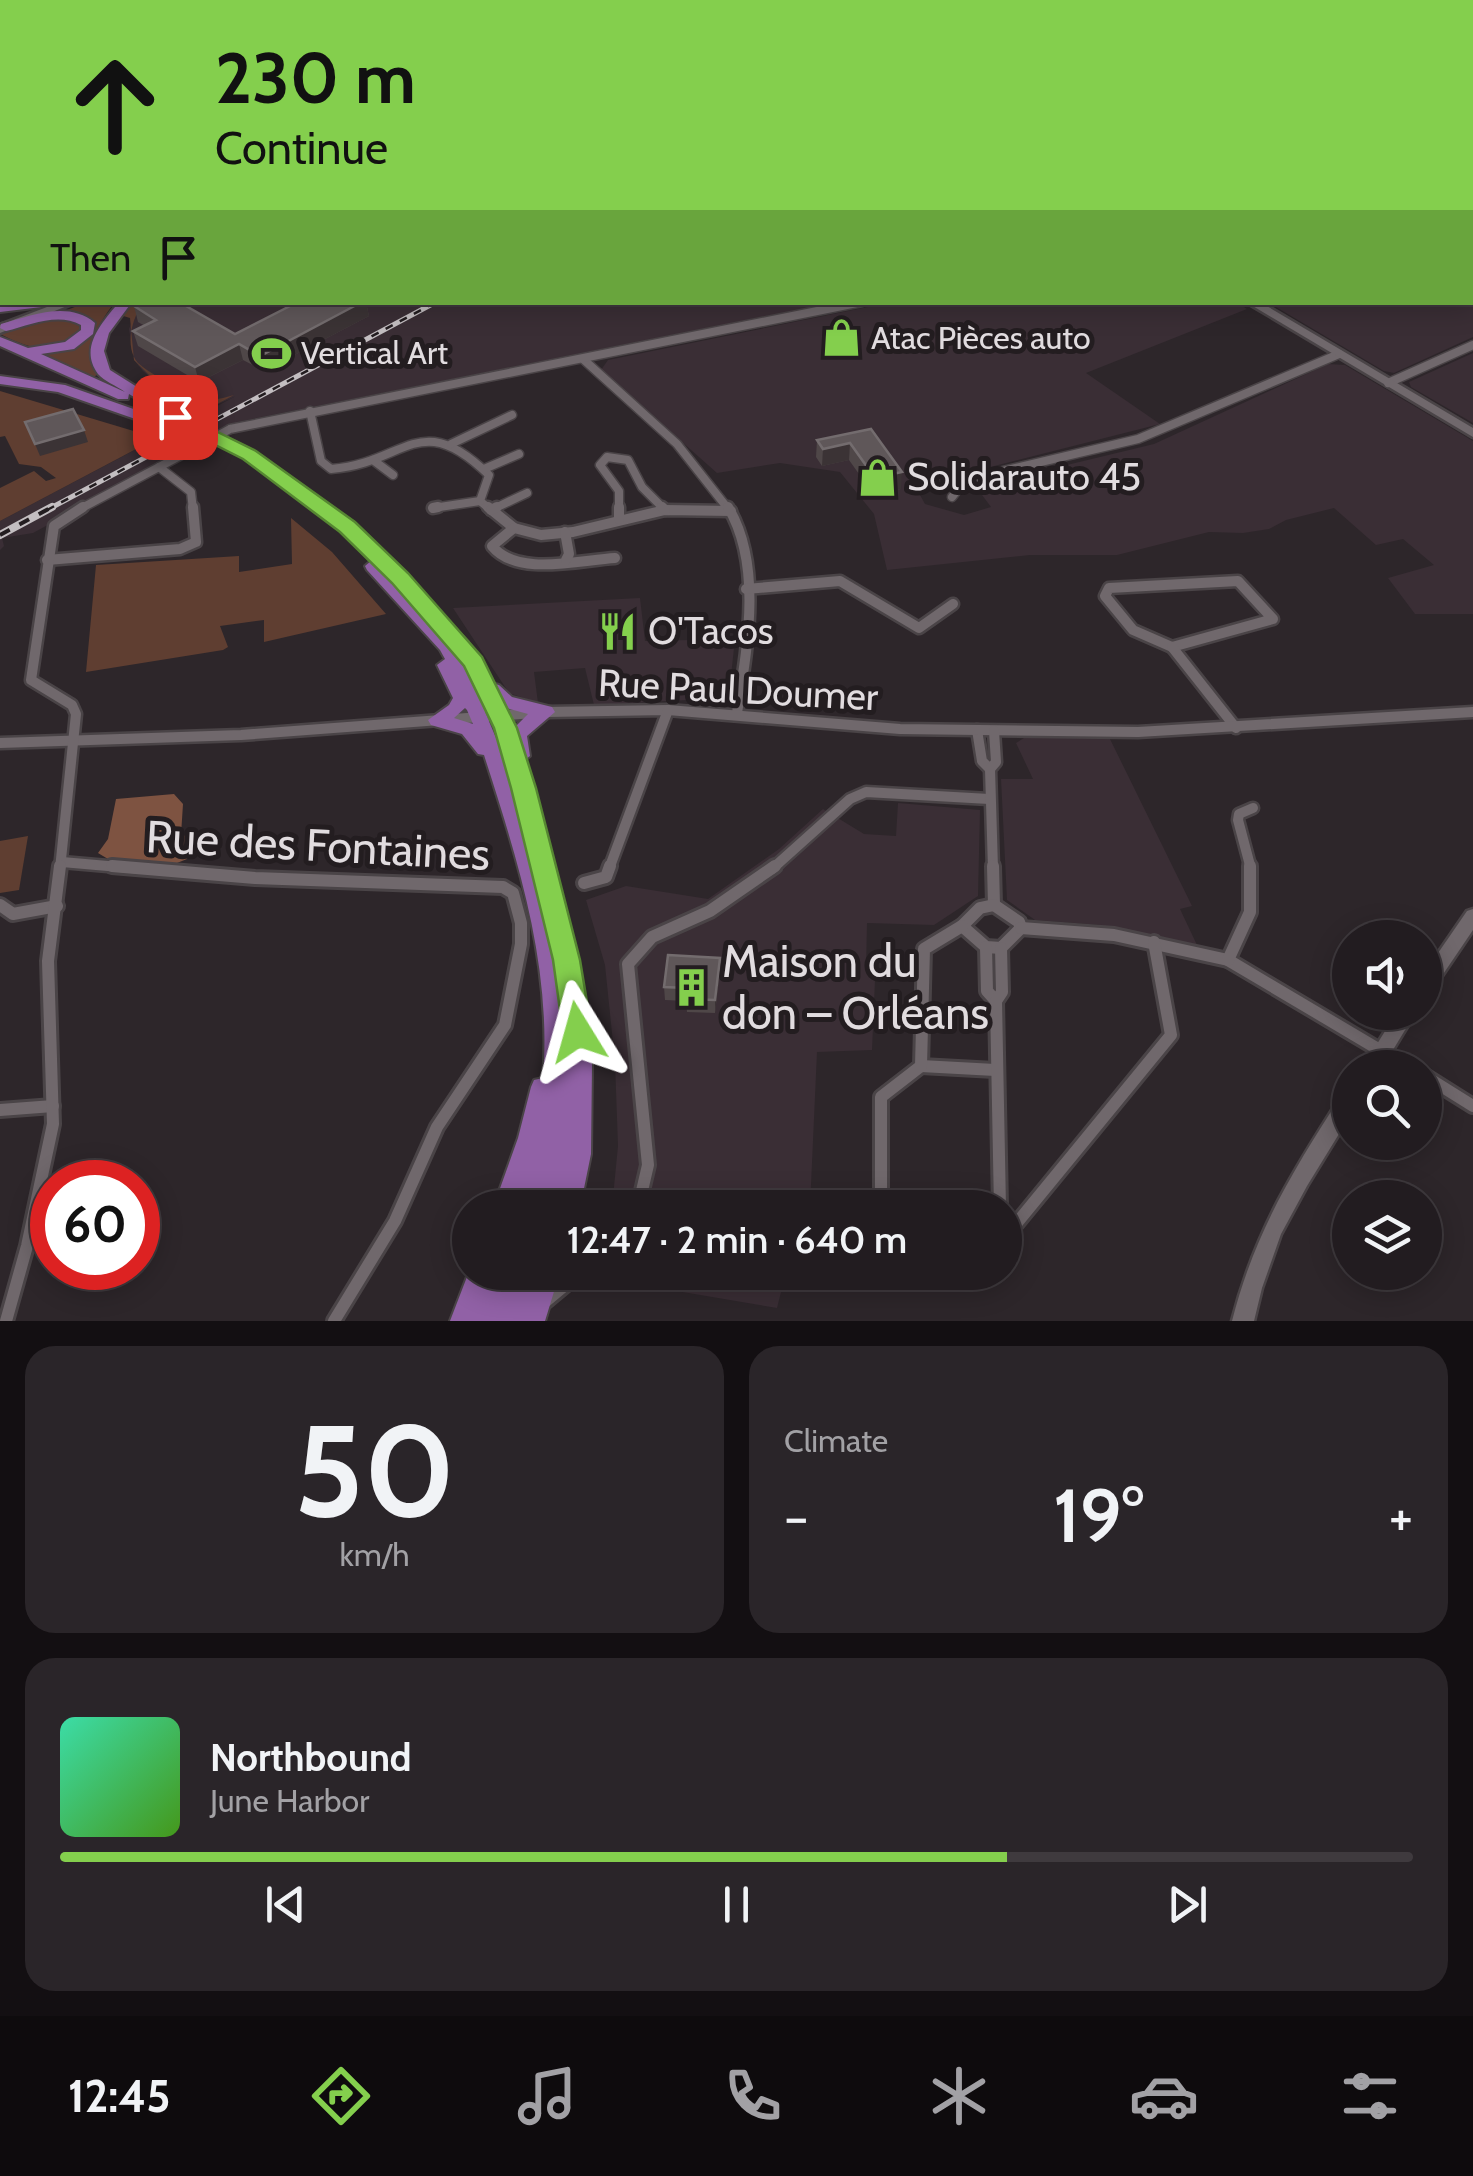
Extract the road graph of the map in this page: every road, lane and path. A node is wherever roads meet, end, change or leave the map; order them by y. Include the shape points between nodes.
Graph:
1 (25, 305) edge
2 (53, 305) edge
3 (64, 305) edge
4 (116, 305) edge
5 (124, 305) edge
6 (848, 305) edge
7 (1256, 305) edge
8 (0, 308) edge
9 (1, 329) edge
10 (102, 332) junction
11 (1473, 345) edge
12 (24, 352) junction
13 (0, 353) edge
14 (1339, 354) junction
15 (583, 360) junction
16 (0, 380) edge
17 (1388, 383) junction
18 (310, 412) junction
19 (512, 415) dead end
20 (166, 419) junction
21 (1473, 433) edge
22 (452, 444) junction
23 (520, 454) dead end
24 (373, 460) junction
25 (159, 467) junction
26 (484, 469) junction
27 (393, 476) dead end
28 (527, 493) dead end
29 (952, 497) dead end
30 (480, 501) junction
31 (433, 508) dead end
32 (491, 510) junction
33 (665, 510) junction
34 (732, 511) junction
35 (618, 520) junction
36 (514, 528) junction
37 (565, 532) junction
38 (615, 558) dead end
39 (47, 560) junction
40 (566, 560) junction
41 (746, 589) junction
42 (953, 604) dead end
43 (430, 633) junction
44 (1172, 647) junction
45 (474, 663) junction
46 (668, 710) junction
47 (546, 712) junction
48 (1473, 712) edge
49 (737, 713) junction
50 (490, 715) junction
51 (437, 720) junction
52 (1236, 728) junction
53 (977, 730) junction
54 (994, 730) junction
55 (74, 740) junction
56 (0, 743) edge
57 (494, 762) junction
58 (990, 769) junction
59 (989, 799) junction
60 (1253, 808) dead end
61 (532, 826) junction
62 (62, 862) junction
63 (584, 882) dead end
64 (0, 905) edge
65 (994, 905) junction
66 (57, 906) junction
67 (1473, 916) edge
68 (962, 926) junction
69 (1021, 928) junction
70 (1154, 942) junction
71 (993, 948) junction
72 (1228, 960) junction
73 (1442, 962) edge
74 (556, 1028) junction
75 (1395, 1030) edge
76 (1382, 1050) joint
77 (921, 1066) junction
78 (995, 1070) junction
79 (1442, 1087) edge
80 (53, 1106) junction
81 (1473, 1106) edge
82 (0, 1110) edge
83 (1332, 1128) edge
84 (511, 1190) edge
85 (545, 1190) edge
86 (557, 1190) edge
87 (642, 1190) edge
88 (881, 1190) edge
89 (999, 1190) edge
90 (1022, 1217) edge
91 (475, 1290) edge
92 (499, 1290) edge
93 (526, 1290) edge
94 (539, 1290) edge
95 (560, 1290) edge
96 (525, 1319) edge
97 (6, 1321) edge
98 (334, 1321) edge
99 (464, 1321) edge
100 (488, 1321) edge
101 (1244, 1321) edge

1 - 8 main road
2 - 9 main road
3 - 9 street
4 - 10 main road
5 - 10 main road
6 - 15 street
7 - 14 street
9 - 12 main road
9 - 12 main road via 53,315 88,323 68,346
10 - 20 main road via 97,351 104,372
11 - 17 street
12 - 20 main road
13 - 20 main road
14 - 17 street
14 - 29 street via 1138,439 965,480
15 - 18 street
15 - 34 street via 708,476
16 - 20 main road via 60,388
17 - 21 street
18 - 24 street via 321,461 331,469
18 - 25 street, bridge via 230,429
19 - 22 street
20 - 43 main road via 307,508 368,562
20 - 45 main road via 250,455 347,527
22 - 24 street via 418,440
22 - 26 street
23 - 26 street
24 - 27 street
25 - 39 street via 61,520
25 - 39 street via 190,492 196,542 180,549
26 - 30 street via 489,482
28 - 32 street
30 - 31 street
30 - 32 street
32 - 36 street
33 - 34 street
33 - 35 street
33 - 35 street via 628,460 607,457 600,466 619,490
34 - 41 street via 744,544
35 - 37 street
36 - 37 street
36 - 40 street via 492,546 508,562
37 - 40 street
38 - 40 street
39 - 55 street via 31,680 72,705
41 - 42 street via 840,581 919,628
41 - 49 street
43 - 50 main road via 446,646
43 - 51 main road via 462,698
44 - 44 street via 1206,638 1273,620 1238,580 1109,588 1105,596 1133,630
44 - 52 street
45 - 47 main road via 499,698
45 - 50 main road
46 - 47 street, Rue Paul Doumer
46 - 49 street, Rue Paul Doumer
46 - 63 street via 606,877
47 - 50 street, Rue Paul Doumer
47 - 61 main road via 518,735
48 - 52 street, Rue Paul Doumer
49 - 53 street, Rue Paul Doumer
50 - 51 street, Rue Paul Doumer
50 - 57 main road
50 - 61 main road via 523,788
51 - 55 street, Rue Paul Doumer
51 - 57 main road via 476,734
52 - 54 street, Rue Paul Doumer
53 - 54 street, Rue Paul Doumer
53 - 58 street via 982,761
54 - 58 street via 996,762
55 - 56 street, Rue Paul Doumer
55 - 62 street
57 - 74 main road via 543,926
58 - 59 street
59 - 65 street
59 - 87 street via 866,792 748,889 633,951 628,964 648,1165
60 - 72 street via 1238,814 1236,825 1250,862 1252,908
61 - 86 main road via 558,924 582,1094 579,1154
62 - 66 street
62 - 98 street, Rue des Fontaines via 503,887 513,893 521,944 506,1025 437,1127 396,1221
64 - 66 street via 12,914
65 - 68 street via 980,908
65 - 69 street
66 - 80 street via 48,961
67 - 73 street
68 - 71 street
68 - 77 street via 924,949
69 - 70 street
69 - 71 street
70 - 72 street
70 - 90 street via 1171,1035
71 - 78 street via 1002,992 996,1002
72 - 76 street
74 - 84 main road
74 - 85 main road via 540,1159
75 - 76 street
77 - 78 street
77 - 88 street via 882,1097
78 - 89 street
79 - 81 street
80 - 82 street
80 - 97 street via 28,1246
83 - 101 street via 1277,1214
91 - 99 main road
92 - 100 main road
93 - 96 main road
94 - 96 main road
95 - 96 street

